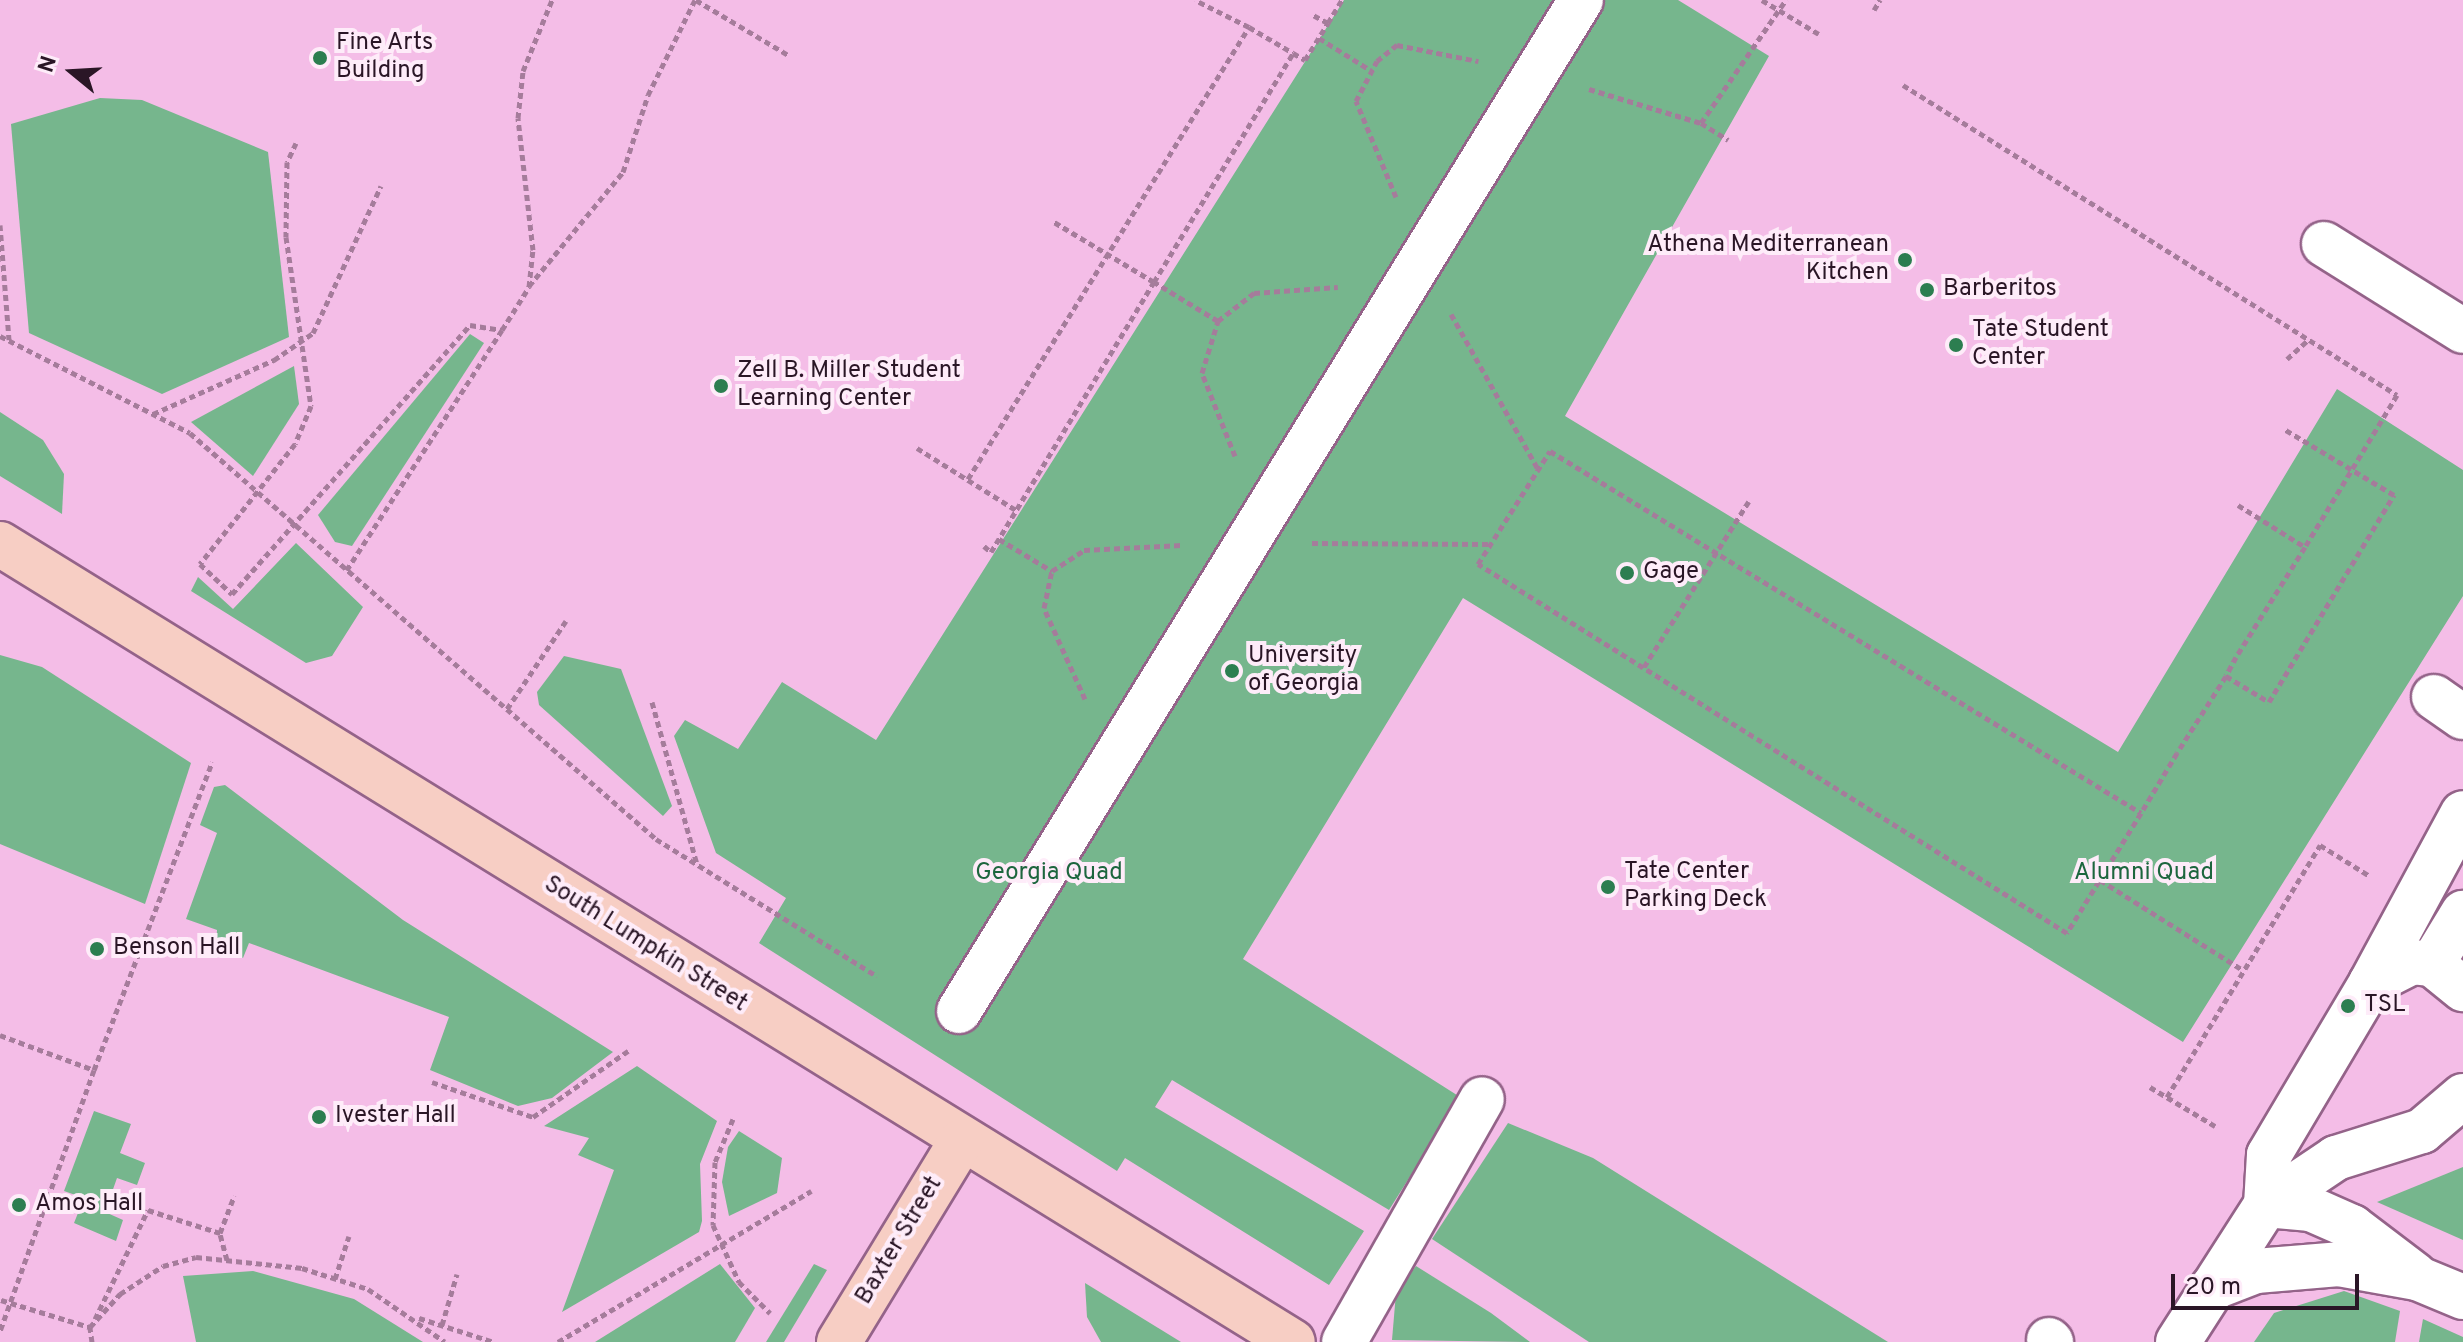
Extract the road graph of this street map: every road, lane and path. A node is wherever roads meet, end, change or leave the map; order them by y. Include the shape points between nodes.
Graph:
1 (552, 0) edge
2 (696, 0) edge
3 (1195, 0) edge
4 (1342, 0) edge
5 (1581, 0) edge
6 (1762, 0) edge
7 (1786, 0) edge
8 (1880, 0) edge
9 (1874, 10) dead end
10 (1311, 14) dead end
11 (1328, 23) junction
12 (1249, 27) junction
13 (1819, 34) dead end
14 (1319, 38) junction
15 (1293, 53) junction
16 (790, 56) dead end
17 (1372, 71) junction
18 (1537, 73) junction
19 (1903, 85) dead end
20 (1701, 123) junction
21 (1728, 140) dead end
22 (296, 143) dead end
23 (381, 186) dead end
24 (1054, 222) dead end
25 (0, 225) edge
26 (2324, 244) dead end
27 (1108, 253) junction
28 (1416, 276) junction
29 (1154, 282) junction
30 (529, 287) junction
31 (1218, 321) junction
32 (502, 330) junction
33 (2463, 331) edge
34 (0, 336) edge
35 (9, 340) junction
36 (2308, 340) junction
37 (302, 342) junction
38 (2287, 359) dead end
39 (153, 414) junction
40 (2284, 429) dead end
41 (917, 448) dead end
42 (1538, 470) junction
43 (968, 479) junction
44 (255, 490) junction
45 (1749, 501) dead end
46 (2238, 505) dead end
47 (1016, 510) junction
48 (293, 522) junction
49 (1257, 530) junction
50 (999, 539) junction
51 (0, 544) edge
52 (1491, 544) junction
53 (984, 546) dead end
54 (2305, 547) junction
55 (1717, 553) junction
56 (347, 570) junction
57 (1052, 571) junction
58 (566, 621) dead end
59 (1644, 667) junction
60 (2226, 676) junction
61 (652, 702) dead end
62 (507, 709) junction
63 (212, 762) dead end
64 (1114, 763) junction
65 (2141, 813) junction
66 (2463, 813) edge
67 (697, 865) junction
68 (2369, 875) dead end
69 (2100, 880) junction
70 (2463, 913) edge
71 (2243, 970) junction
72 (877, 976) dead end
73 (2448, 977) edge
74 (2371, 983) junction
75 (959, 1011) dead end
76 (0, 1035) edge
77 (628, 1051) dead end
78 (94, 1070) junction
79 (432, 1082) dead end
80 (2150, 1087) dead end
81 (2463, 1096) edge
82 (2167, 1097) junction
83 (1482, 1099) dead end
84 (733, 1119) dead end
85 (2215, 1126) dead end
86 (961, 1141) junction
87 (811, 1191) dead end
88 (234, 1196) dead end
89 (2266, 1205) junction
90 (220, 1233) junction
91 (349, 1236) dead end
92 (717, 1243) junction
93 (227, 1260) junction
94 (457, 1274) dead end
95 (2417, 1278) junction
96 (335, 1279) junction
97 (2212, 1288) junction
98 (2463, 1297) edge
99 (1, 1300) edge
100 (11, 1304) junction
101 (770, 1313) dead end
102 (407, 1314) junction
103 (442, 1325) junction
104 (90, 1327) junction
105 (0, 1331) edge
106 (89, 1342) edge
107 (445, 1342) edge
108 (494, 1342) edge
109 (558, 1342) edge
110 (839, 1342) edge
111 (1293, 1342) edge
112 (1344, 1342) edge
113 (2178, 1342) edge

1 - 30 path via 523,71 518,118 533,250
2 - 16 path
2 - 30 path via 648,95 623,172
3 - 12 path
4 - 11 path
5 - 18 street
6 - 13 path, bridge
7 - 20 path
8 - 9 path
10 - 11 path
11 - 14 path
12 - 15 path
12 - 27 path
14 - 15 path via 1305,60
14 - 17 path
15 - 29 path
17 - 18 path via 1397,45
17 - 28 path via 1356,101
18 - 20 path
18 - 28 street
19 - 36 path
20 - 21 path
22 - 37 path via 287,162 286,237
23 - 37 path via 337,291
24 - 27 path
25 - 35 path
26 - 33 street
27 - 29 path
27 - 43 path
28 - 31 path via 1254,293
28 - 42 path
28 - 49 street
29 - 31 path
29 - 47 path
30 - 32 path
31 - 49 path via 1202,373
32 - 48 path via 470,325
32 - 56 path
34 - 35 path
35 - 39 path
36 - 38 path
36 - 54 path via 2397,395
37 - 39 path
37 - 44 path via 311,406 295,444
39 - 44 path via 190,433
40 - 60 path via 2394,495 2269,702
41 - 43 path
42 - 52 path
42 - 55 path via 1550,451
43 - 47 path
44 - 48 path
44 - 48 path via 200,564 232,594
45 - 55 path
46 - 54 path
47 - 50 path
48 - 56 path
49 - 52 path
49 - 57 path via 1084,550
49 - 64 street
50 - 53 path via 991,552
50 - 57 path
51 - 86 main road, South Lumpkin Street
52 - 59 path via 1478,564
54 - 60 path
55 - 59 path
55 - 65 path
56 - 62 path
57 - 64 path via 1044,608
58 - 62 path
59 - 69 path via 2067,933
60 - 65 path
61 - 67 path
62 - 67 path via 656,839
63 - 78 path
64 - 75 street
65 - 69 path
66 - 74 street
67 - 72 path
68 - 71 path via 2320,845
69 - 71 path
70 - 73 street
71 - 82 path
73 - 74 street via 2412,962
74 - 89 street via 2269,1155
76 - 78 path
77 - 79 path via 533,1117
78 - 100 path
80 - 82 path
81 - 89 street via 2422,1131 2336,1158
82 - 85 path
83 - 112 street
84 - 92 path via 715,1162
86 - 110 main road, Baxter Street
86 - 111 main road, South Lumpkin Street
87 - 92 path
88 - 90 path
89 - 95 street via 2311,1209 2352,1227
89 - 97 street
90 - 93 path
90 - 104 path via 148,1210
91 - 96 path
92 - 101 path via 739,1282
92 - 109 path
93 - 96 path
93 - 104 path via 163,1266 120,1294
94 - 103 path
95 - 97 street via 2307,1264
95 - 98 street
96 - 102 path
97 - 113 street
99 - 100 path
100 - 104 path
100 - 105 path
102 - 103 path
102 - 107 path
103 - 108 path
104 - 106 path

